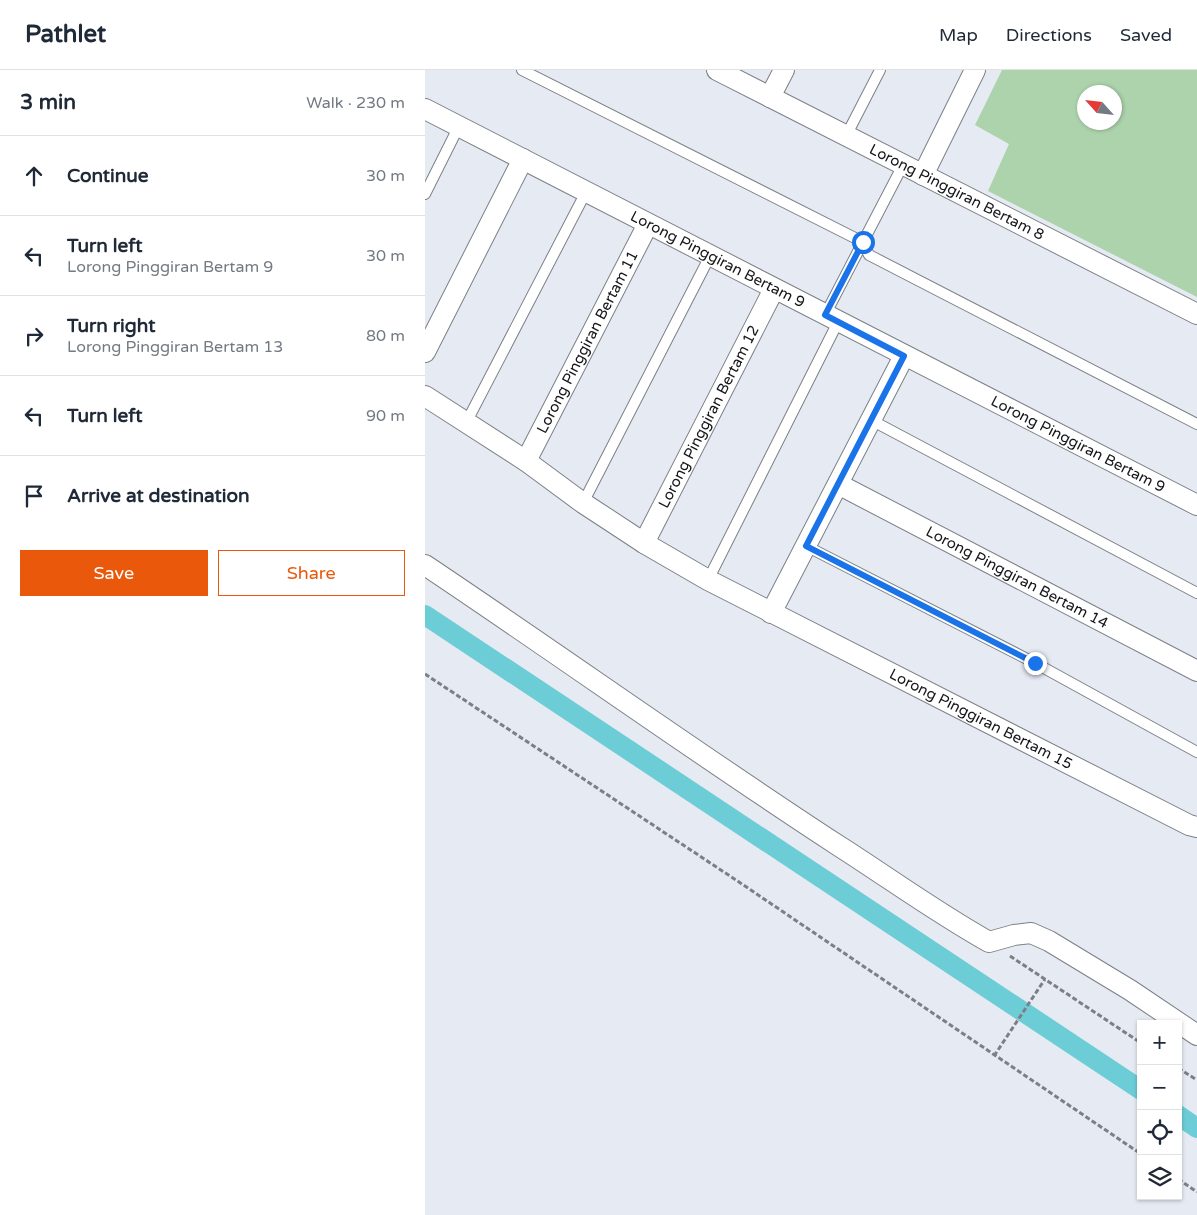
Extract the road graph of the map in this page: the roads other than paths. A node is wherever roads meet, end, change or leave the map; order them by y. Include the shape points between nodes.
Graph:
1 (523, 70) edge
2 (717, 70) edge
3 (784, 70) edge
4 (880, 70) edge
5 (975, 70) edge
6 (771, 97) junction
7 (425, 109) edge
8 (459, 126) junction
9 (846, 136) junction
10 (523, 159) junction
11 (903, 164) junction
12 (923, 175) junction
13 (586, 192) junction
14 (425, 194) edge
15 (648, 224) junction
16 (863, 242) junction
17 (710, 256) junction
18 (774, 289) junction
19 (1197, 314) edge
20 (831, 319) junction
21 (425, 352) edge
22 (904, 356) junction
23 (425, 396) edge
24 (871, 420) junction
25 (466, 423) junction
26 (1197, 424) edge
27 (526, 461) junction
28 (838, 484) junction
29 (583, 503) junction
30 (1197, 506) edge
31 (644, 543) junction
32 (806, 546) junction
33 (425, 565) edge
34 (708, 580) junction
35 (1197, 593) edge
36 (771, 613) junction
37 (1197, 671) edge
38 (1197, 752) edge
39 (1193, 826) edge
40 (1197, 1035) edge

1 - 16 lane
2 - 6 street, Lorong Pinggiran Bertam 8
3 - 6 street
4 - 9 lane
5 - 12 street
6 - 9 street, Lorong Pinggiran Bertam 8
7 - 8 street, Lorong Pinggiran Bertam 9
8 - 10 street, Lorong Pinggiran Bertam 9
8 - 14 lane
9 - 11 street, Lorong Pinggiran Bertam 8
10 - 13 street, Lorong Pinggiran Bertam 9
10 - 21 street
11 - 12 street, Lorong Pinggiran Bertam 8
11 - 16 lane
12 - 19 street, Lorong Pinggiran Bertam 8
13 - 15 street, Lorong Pinggiran Bertam 9
13 - 25 lane
15 - 17 street, Lorong Pinggiran Bertam 9
15 - 27 street, Lorong Pinggiran Bertam 11
16 - 20 lane
16 - 26 lane via 869,255
17 - 18 street, Lorong Pinggiran Bertam 9
17 - 29 lane
18 - 20 street, Lorong Pinggiran Bertam 9
18 - 31 street, Lorong Pinggiran Bertam 12
20 - 22 street, Lorong Pinggiran Bertam 9
20 - 34 lane
22 - 24 street
22 - 30 street, Lorong Pinggiran Bertam 9
23 - 25 street, Lorong Pinggiran Bertam 15
24 - 28 street
24 - 35 lane
25 - 27 street, Lorong Pinggiran Bertam 15
27 - 29 street, Lorong Pinggiran Bertam 15
28 - 32 street
28 - 37 street, Lorong Pinggiran Bertam 14
29 - 31 street, Lorong Pinggiran Bertam 15
31 - 34 street, Lorong Pinggiran Bertam 15
32 - 36 street
32 - 38 lane via 1035,663
33 - 40 street via 950,921 989,942 1031,933 1049,941
34 - 36 street, Lorong Pinggiran Bertam 15
36 - 39 street, Lorong Pinggiran Bertam 15

